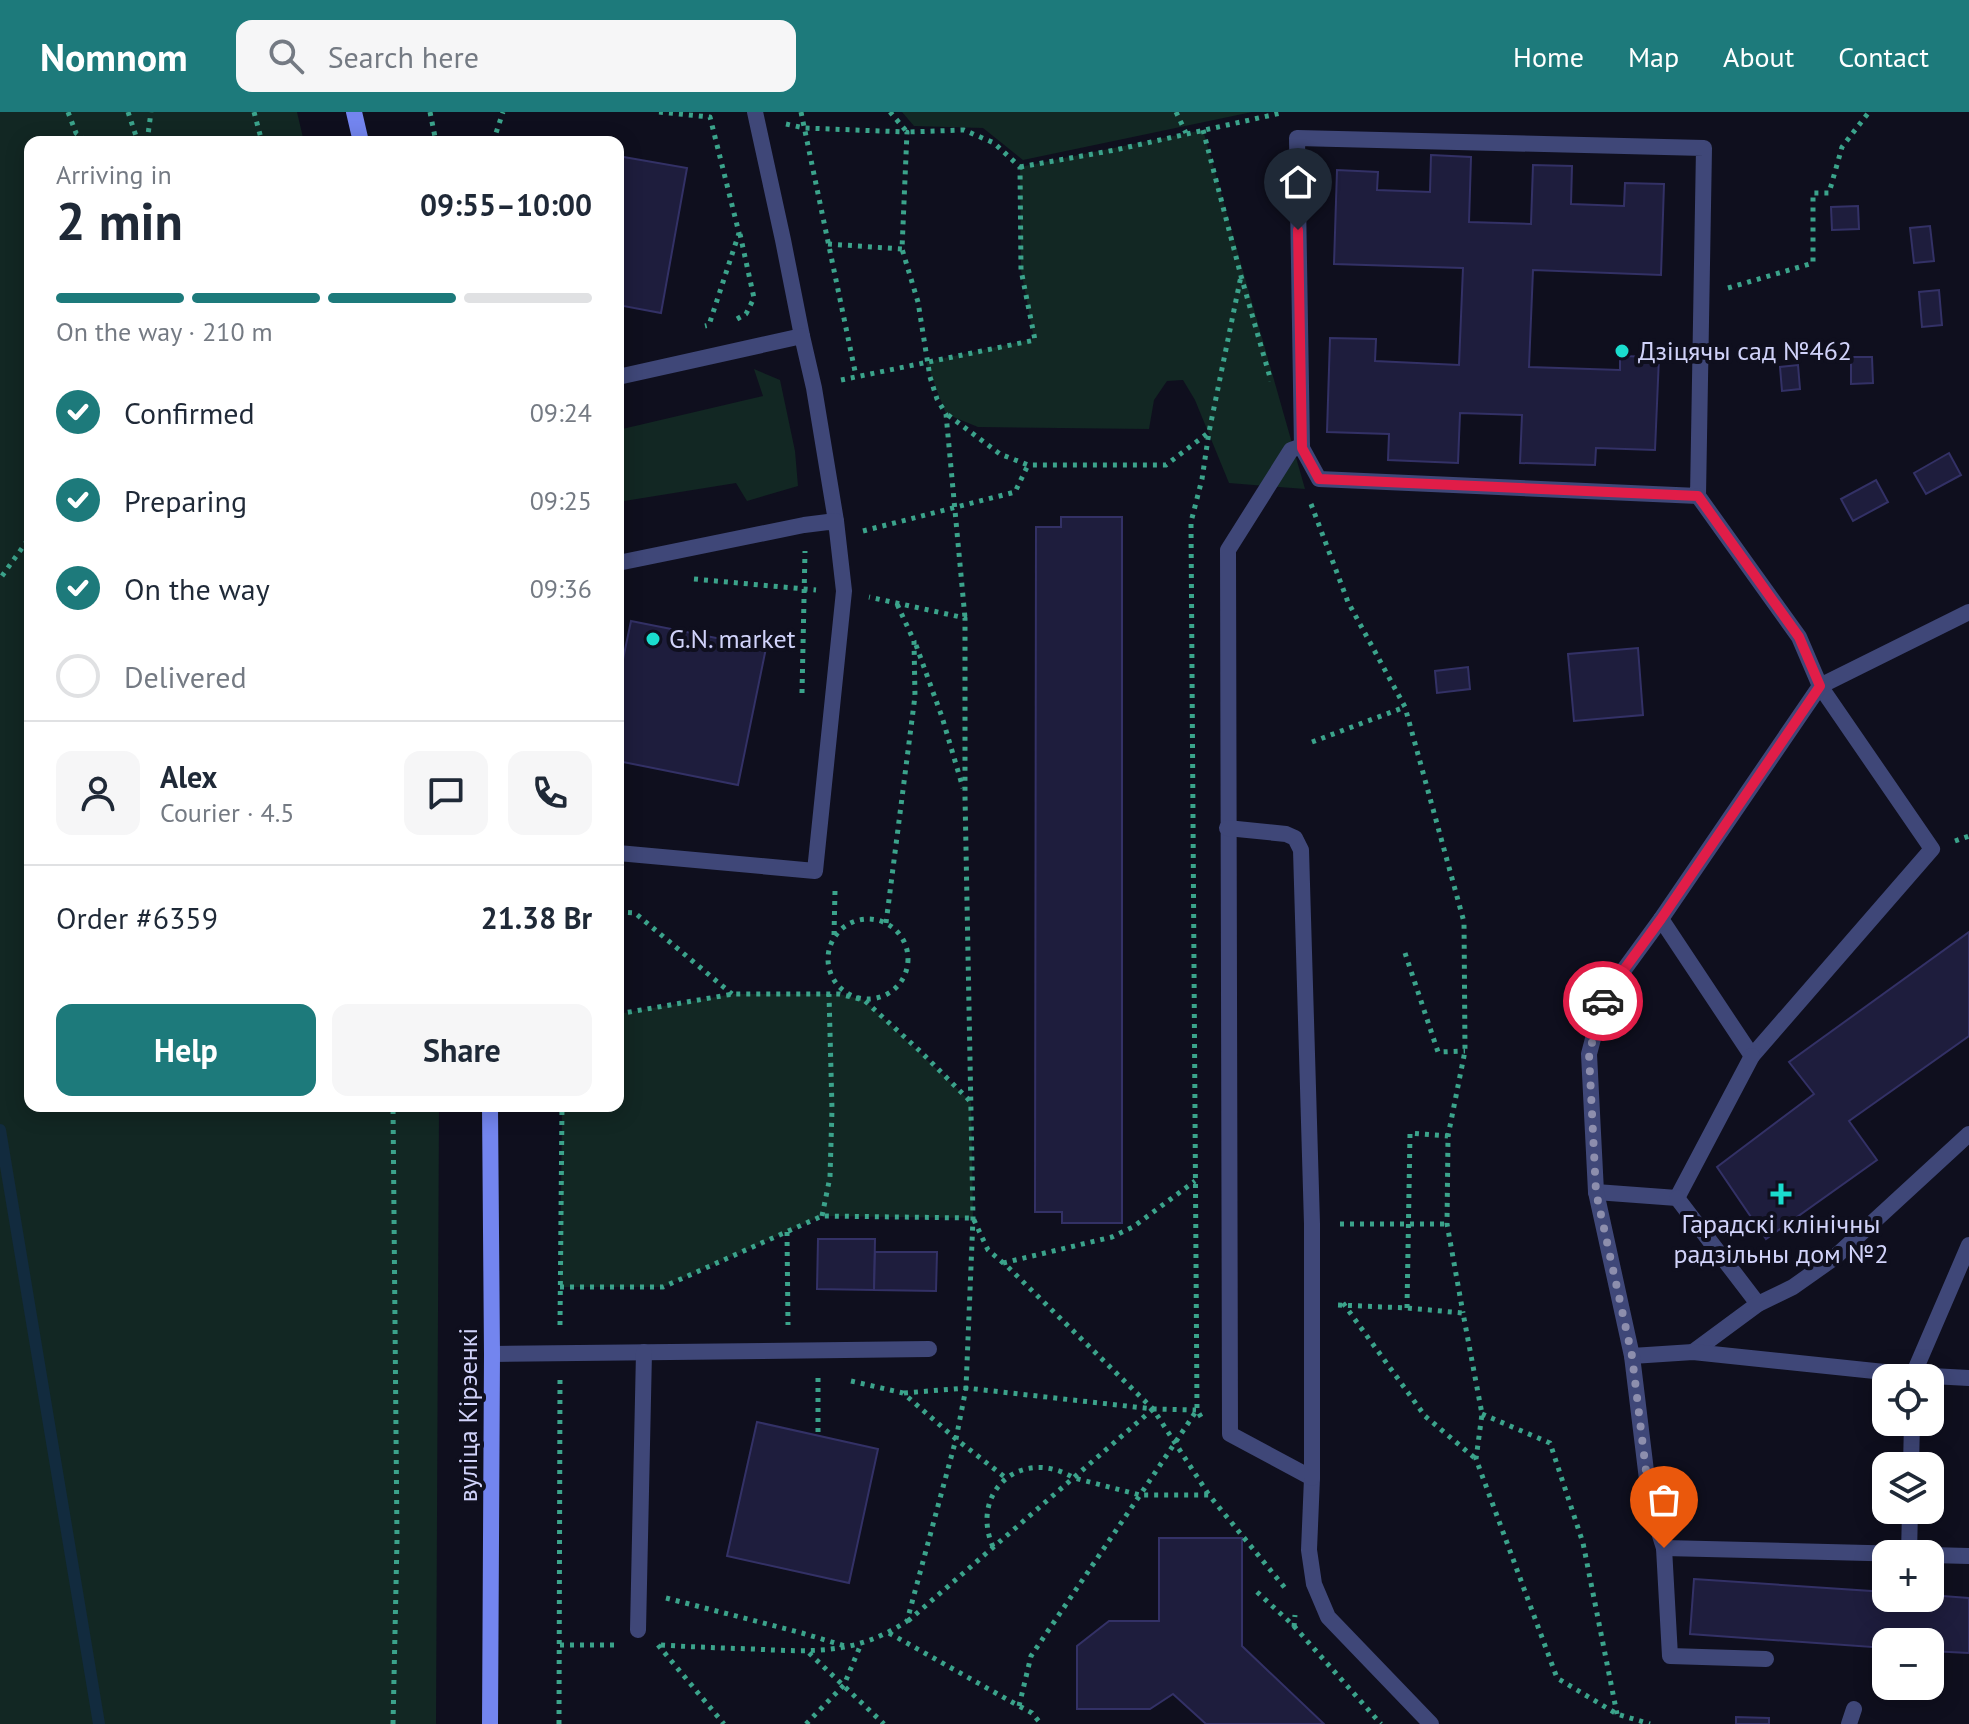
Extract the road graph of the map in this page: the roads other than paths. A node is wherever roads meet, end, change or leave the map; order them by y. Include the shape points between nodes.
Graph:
1 (354, 112) edge
2 (756, 116) edge
3 (360, 136) edge
4 (802, 336) junction
5 (624, 376) edge
6 (1302, 446) junction
7 (1698, 496) junction
8 (837, 529) junction
9 (624, 562) edge
10 (1969, 612) edge
11 (1820, 686) junction
12 (1227, 828) junction
13 (624, 854) edge
14 (1661, 919) junction
15 (1752, 1056) junction
16 (490, 1112) edge
17 (1969, 1134) edge
18 (1596, 1192) junction
19 (1677, 1198) junction
20 (1969, 1245) edge
21 (1758, 1304) junction
22 (929, 1349) dead end
23 (644, 1352) junction
24 (1693, 1352) junction
25 (492, 1354) junction
26 (1632, 1356) junction
27 (1918, 1364) edge
28 (1872, 1372) edge
29 (1944, 1377) edge
30 (1969, 1378) edge
31 (1312, 1478) junction
32 (1664, 1548) junction
33 (1872, 1553) edge
34 (1944, 1555) edge
35 (1969, 1556) edge
36 (641, 1638) road end
37 (1766, 1659) dead end
38 (490, 1724) edge
39 (1431, 1724) edge

1 - 3 street
2 - 4 lane
4 - 5 lane
4 - 8 lane
6 - 7 lane via 1319,479
6 - 7 lane via 1297,138 1704,148
6 - 12 lane via 1291,450 1228,550
7 - 11 lane via 1799,637
8 - 9 lane via 804,525
8 - 13 lane via 844,591 815,871
10 - 11 lane
11 - 14 lane
11 - 15 lane via 1932,849
12 - 31 lane via 1230,1434
12 - 31 lane via 1286,834 1301,850 1312,1224
14 - 15 lane
14 - 18 lane via 1604,997 1589,1054
15 - 19 lane
16 - 25 street, вуліца Кірэенкі
17 - 21 lane via 1834,1258
18 - 19 lane
18 - 26 lane
19 - 21 lane
20 - 27 lane
21 - 24 lane
22 - 23 lane
23 - 25 lane
23 - 36 lane
24 - 26 lane
24 - 28 lane
25 - 38 street, вуліца Кірэенкі
26 - 32 lane via 1650,1504
29 - 30 lane
31 - 39 lane via 1309,1550 1314,1584 1328,1617
32 - 33 lane
32 - 37 lane via 1670,1656
34 - 35 lane

